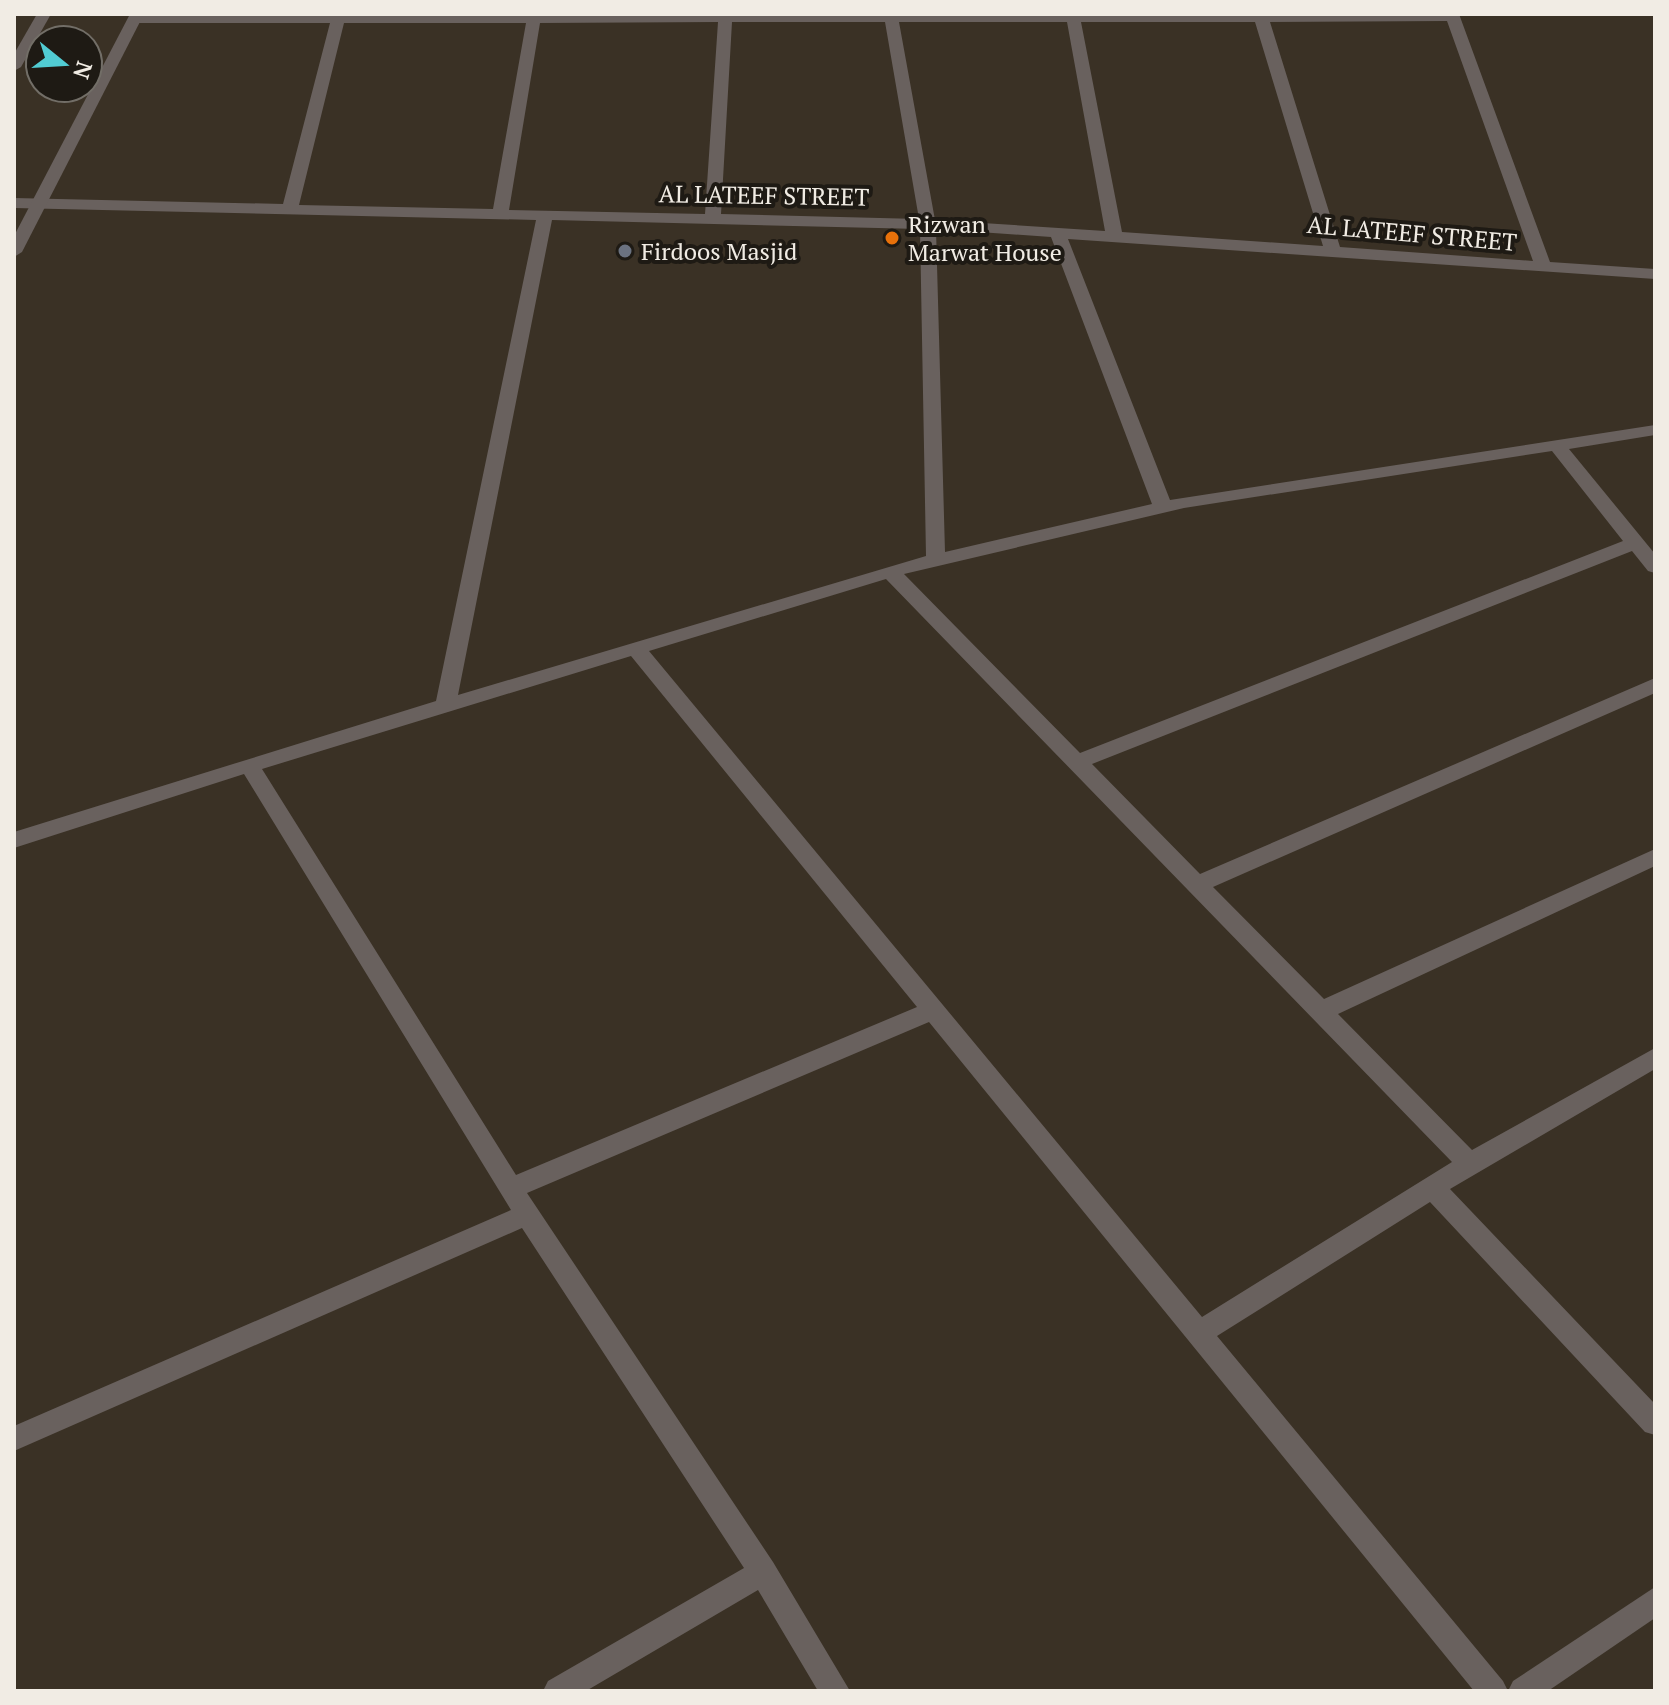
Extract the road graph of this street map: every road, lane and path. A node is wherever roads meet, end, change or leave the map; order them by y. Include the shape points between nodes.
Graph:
1 (44, 14) edge
2 (1453, 15) edge
3 (136, 17) edge
4 (1261, 17) junction
5 (534, 18) junction
6 (725, 18) junction
7 (891, 18) junction
8 (1073, 18) junction
9 (338, 19) junction
10 (14, 67) edge
11 (14, 203) edge
12 (41, 203) junction
13 (289, 211) junction
14 (500, 214) junction
15 (545, 216) junction
16 (713, 217) junction
17 (928, 224) junction
18 (1057, 231) junction
19 (1114, 235) junction
20 (1332, 249) junction
21 (14, 252) edge
22 (1544, 268) junction
23 (1655, 274) edge
24 (1655, 430) edge
25 (1556, 445) junction
26 (1163, 507) junction
27 (1635, 543) junction
28 (936, 561) junction
29 (1655, 567) edge
30 (890, 571) junction
31 (635, 648) junction
32 (1655, 685) edge
33 (445, 706) junction
34 (1077, 762) junction
35 (249, 765) junction
36 (14, 840) edge
37 (1655, 857) edge
38 (1197, 885) junction
39 (933, 1010) junction
40 (1321, 1011) junction
41 (1650, 1066) edge
42 (1470, 1164) junction
43 (512, 1188) junction
44 (1433, 1188) junction
45 (527, 1214) junction
46 (1199, 1333) junction
47 (1655, 1423) edge
48 (14, 1439) edge
49 (763, 1572) junction
50 (1655, 1601) edge
51 (558, 1691) edge
52 (835, 1691) edge
53 (1493, 1691) edge
54 (1523, 1691) edge

1 - 10 street
2 - 4 street
2 - 22 street
3 - 9 street
3 - 12 street
4 - 8 street
4 - 20 street
5 - 6 street
5 - 9 street
5 - 14 street
6 - 7 street
6 - 16 street
7 - 8 street
7 - 17 street
8 - 19 street
9 - 13 street
11 - 12 street, AL LATEEF STREET
12 - 13 street, AL LATEEF STREET
12 - 21 street
13 - 14 street, AL LATEEF STREET
14 - 15 street, AL LATEEF STREET
15 - 16 street, AL LATEEF STREET
15 - 33 street
16 - 17 street, AL LATEEF STREET
17 - 18 street, AL LATEEF STREET
17 - 28 street
18 - 19 street, AL LATEEF STREET
18 - 26 street
19 - 20 street, AL LATEEF STREET
20 - 22 street, AL LATEEF STREET
22 - 23 street, AL LATEEF STREET
24 - 25 street
25 - 26 street
25 - 27 street
26 - 28 street
27 - 29 street
27 - 34 street
28 - 30 street
30 - 31 street
30 - 34 street
31 - 33 street
31 - 39 street
32 - 38 street
33 - 35 street
34 - 38 street
35 - 36 street
35 - 43 street
37 - 40 street
38 - 40 street
39 - 43 street
39 - 46 street
40 - 42 street
41 - 42 street
42 - 44 street
43 - 45 street
44 - 46 street
44 - 47 street
45 - 48 street
45 - 49 street
46 - 53 street
49 - 51 street
49 - 52 street
50 - 54 street

